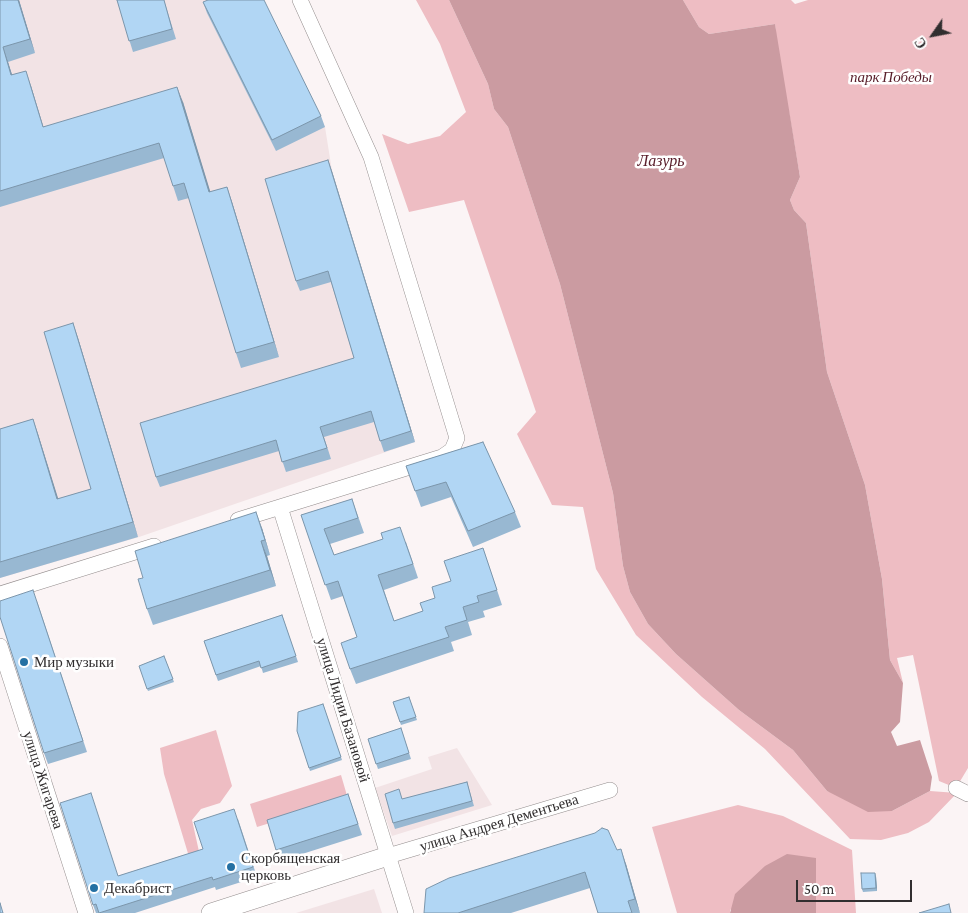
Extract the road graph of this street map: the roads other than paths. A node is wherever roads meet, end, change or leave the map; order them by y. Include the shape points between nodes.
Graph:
1 (300, 0) edge
2 (280, 507) junction
3 (224, 524) edge
4 (169, 542) edge
5 (0, 594) edge
6 (0, 646) edge
7 (610, 790) dead end
8 (388, 856) junction
9 (86, 913) edge
10 (211, 913) edge
11 (406, 913) edge

1 - 2 street via 371,157 457,438 452,450 442,457
2 - 3 street
2 - 8 street, улица Лидии Базановой
4 - 5 street
6 - 9 street, улица Жигарева
7 - 8 street, улица Андрея Дементьева
8 - 10 street
8 - 11 street, улица Лидии Базановой

